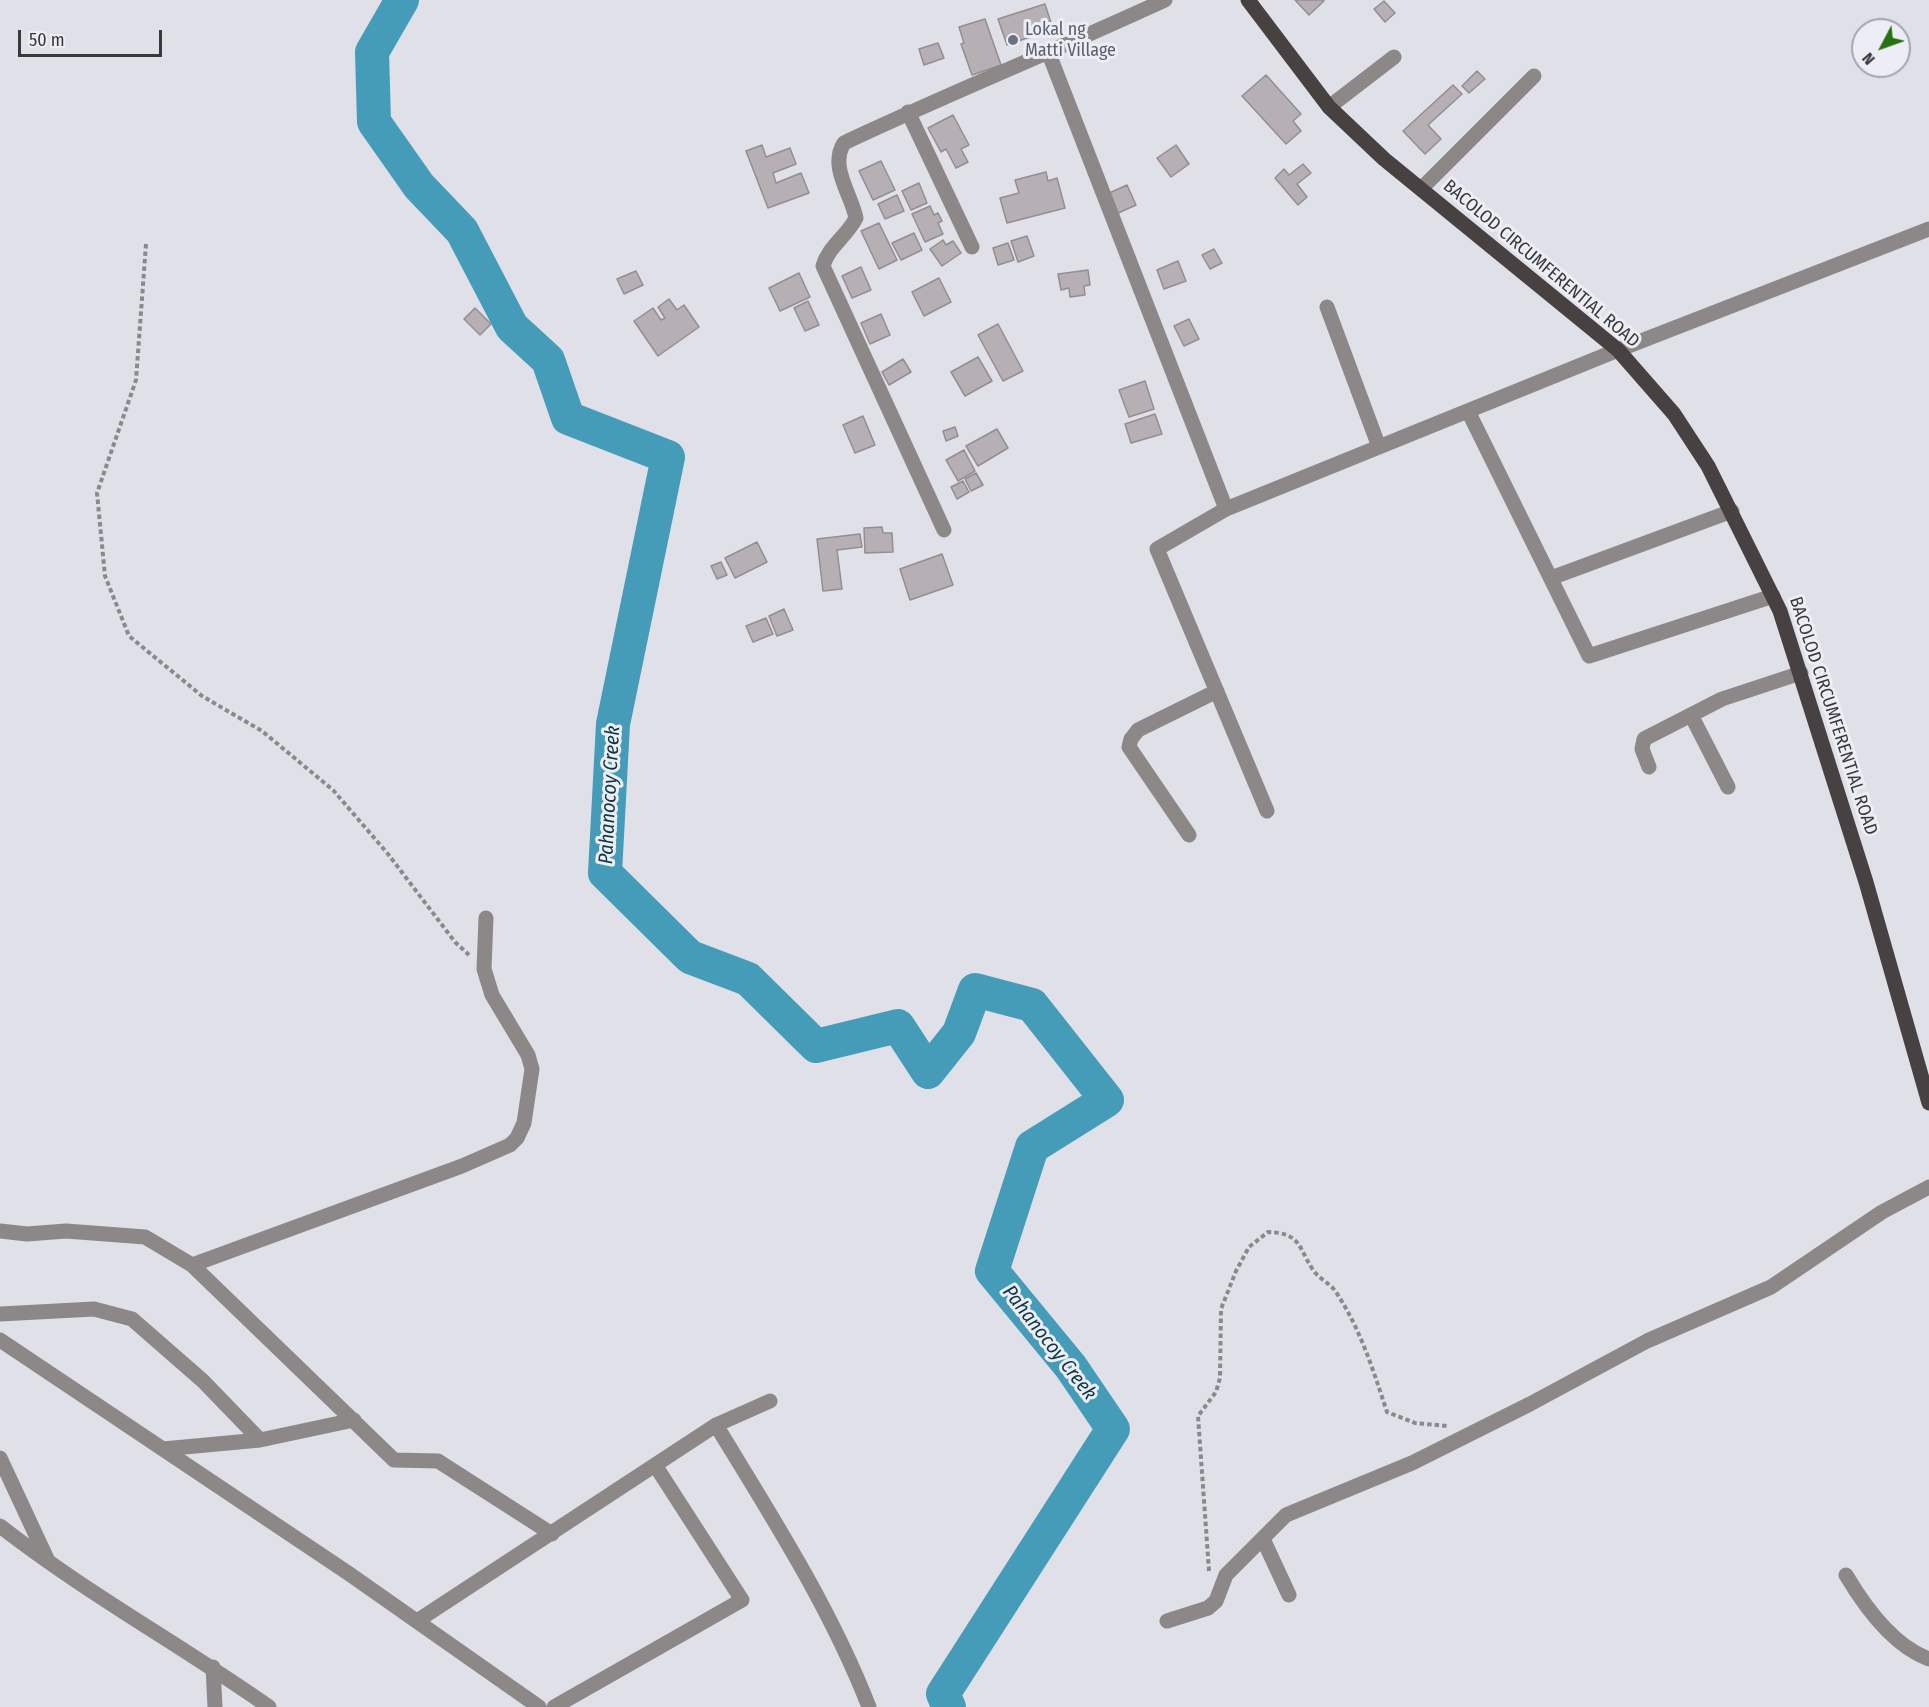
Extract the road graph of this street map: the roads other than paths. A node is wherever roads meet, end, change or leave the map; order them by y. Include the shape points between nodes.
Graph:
1 (1165, 0) edge
2 (1248, 0) edge
3 (1049, 54) junction
4 (1394, 57) dead end
5 (1534, 76) dead end
6 (1329, 107) junction
7 (908, 112) junction
8 (1421, 189) junction
9 (1929, 229) edge
10 (972, 247) dead end
11 (1327, 307) dead end
12 (1618, 350) junction
13 (1468, 411) junction
14 (1379, 447) junction
15 (1226, 509) junction
16 (1732, 511) junction
17 (944, 530) dead end
18 (1551, 578) junction
19 (1773, 596) junction
20 (1801, 674) junction
21 (1217, 691) junction
22 (1691, 715) junction
23 (1649, 767) dead end
24 (1728, 787) dead end
25 (1268, 811) dead end
26 (1189, 834) dead end
27 (486, 918) dead end
28 (1929, 1103) edge
29 (1929, 1187) edge
30 (0, 1231) edge
31 (192, 1265) junction
32 (0, 1314) edge
33 (0, 1340) edge
34 (771, 1401) dead end
35 (354, 1420) junction
36 (716, 1425) junction
37 (260, 1440) junction
38 (163, 1449) junction
39 (0, 1458) edge
40 (655, 1465) junction
41 (0, 1526) edge
42 (552, 1534) junction
43 (1263, 1539) junction
44 (50, 1565) junction
45 (1846, 1575) dead end
46 (1289, 1595) dead end
47 (417, 1621) junction
48 (1167, 1621) dead end
49 (1929, 1659) edge
50 (213, 1667) junction
51 (215, 1707) edge
52 (270, 1707) edge
53 (539, 1707) edge
54 (554, 1707) edge
55 (869, 1707) edge

1 - 3 street
2 - 6 main road, BACOLOD CIRCUMFERENTIAL ROAD
3 - 7 street
3 - 15 street
4 - 6 street
5 - 8 street
6 - 8 main road, BACOLOD CIRCUMFERENTIAL ROAD
7 - 10 street
7 - 17 street via 844,142 838,152 837,163 856,218 826,255 823,266
8 - 12 main road, BACOLOD CIRCUMFERENTIAL ROAD
9 - 12 street
11 - 14 street
12 - 13 street
12 - 16 main road, BACOLOD CIRCUMFERENTIAL ROAD via 1674,414
13 - 14 street
13 - 18 street
14 - 15 street
15 - 21 street via 1157,549
16 - 18 street
16 - 19 main road, BACOLOD CIRCUMFERENTIAL ROAD
18 - 19 street via 1589,656
19 - 20 main road, BACOLOD CIRCUMFERENTIAL ROAD
20 - 22 street via 1722,699
20 - 28 main road, BACOLOD CIRCUMFERENTIAL ROAD
21 - 25 street
21 - 26 street via 1138,730 1128,747
22 - 23 street via 1644,739 1641,748
22 - 24 street
27 - 31 street via 484,969 492,995 528,1055 532,1069 524,1123 517,1138 510,1145 462,1166
29 - 43 street via 1882,1212 1771,1287 1647,1341 1412,1463 1286,1515
30 - 31 street via 145,1237
31 - 35 street
32 - 37 street via 94,1309 132,1319 203,1381
33 - 38 street
34 - 36 street
35 - 37 street
35 - 42 street via 394,1460 438,1461
36 - 40 street
36 - 55 street via 848,1653
37 - 38 street
38 - 47 street
39 - 44 street
40 - 42 street
40 - 54 street via 742,1600
41 - 44 street
42 - 47 street
43 - 46 street
43 - 48 street via 1226,1575 1216,1601 1208,1608
44 - 50 street
45 - 49 street via 1862,1603 1912,1653
47 - 53 street
50 - 51 street
50 - 52 street

